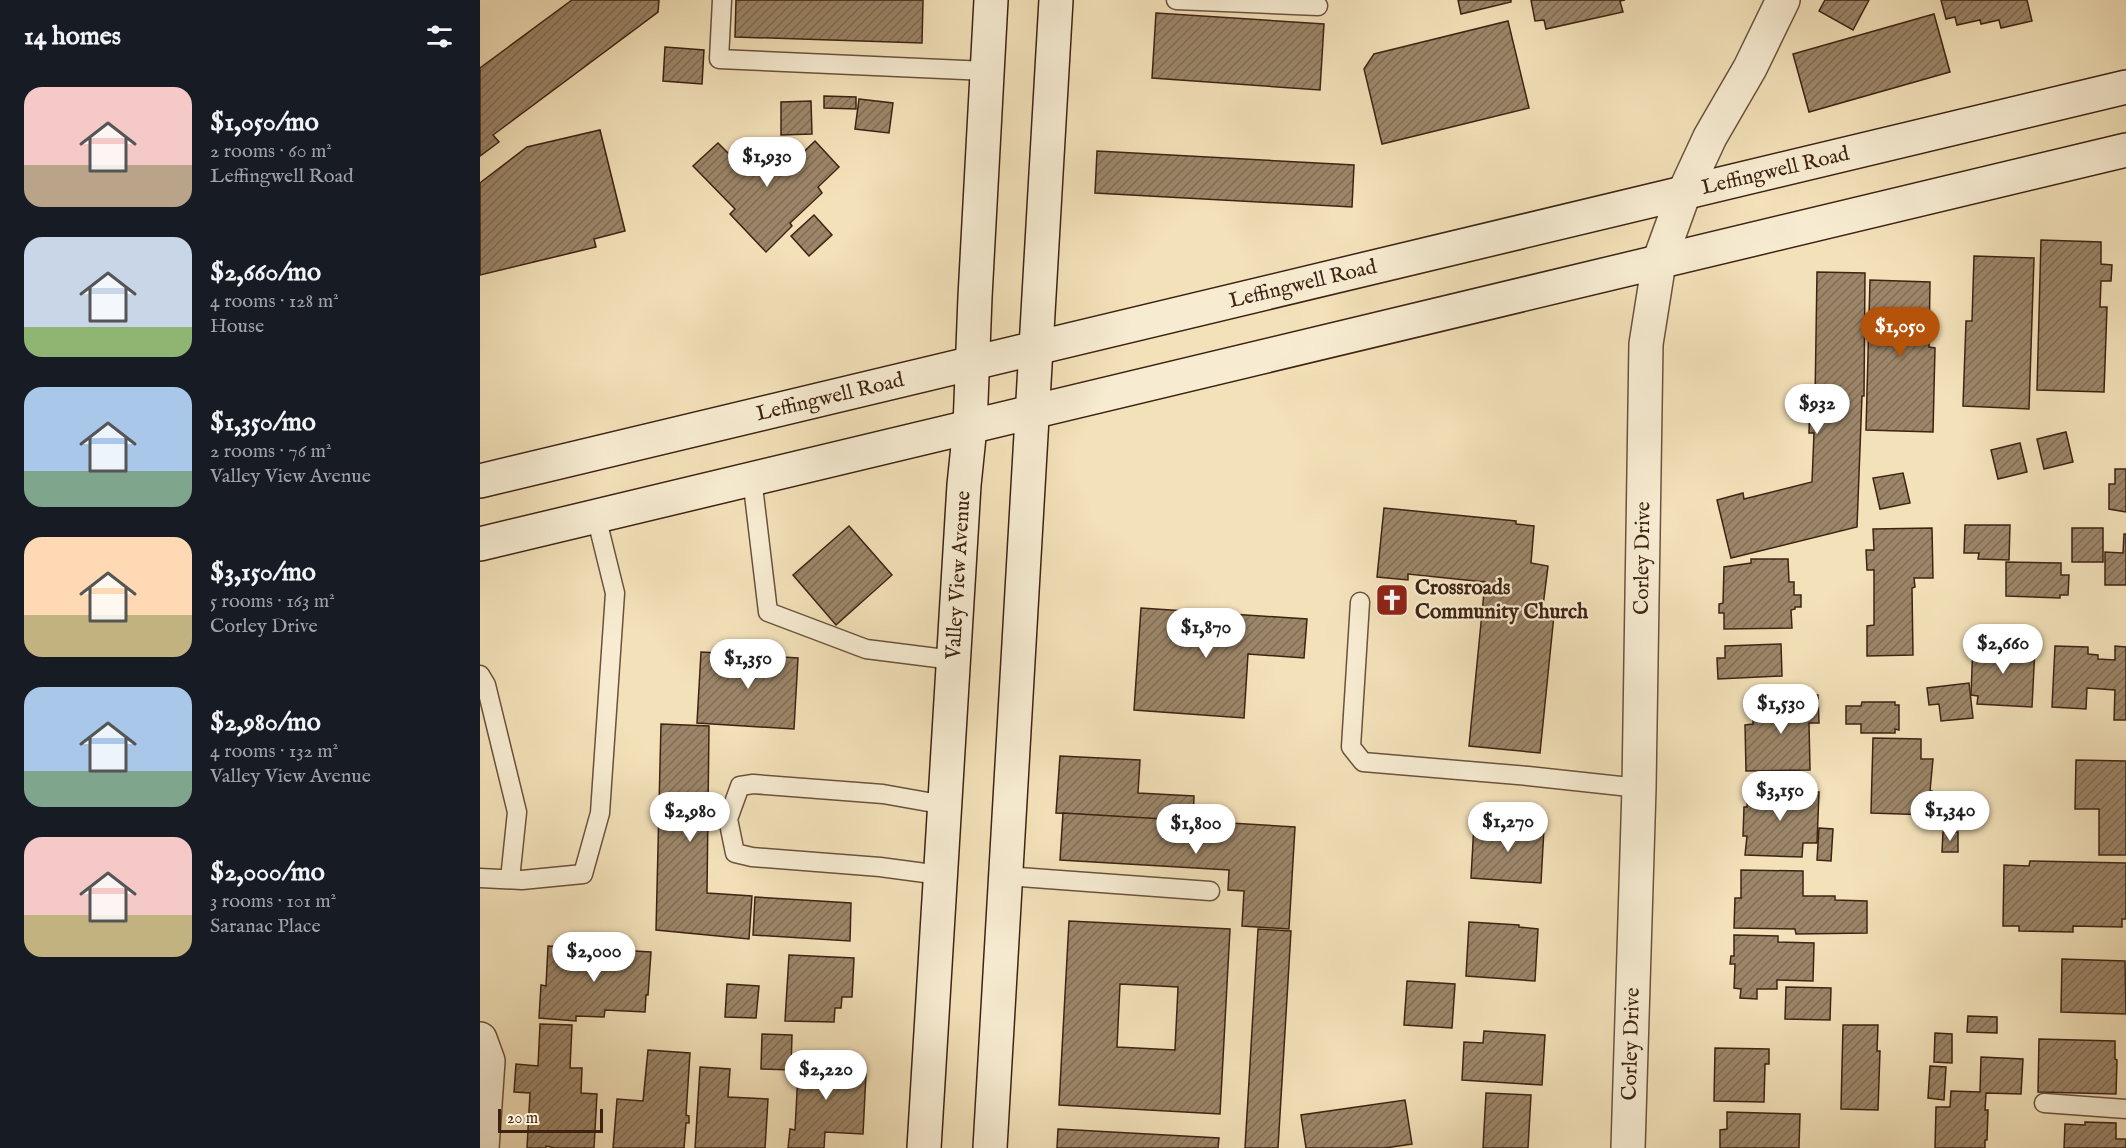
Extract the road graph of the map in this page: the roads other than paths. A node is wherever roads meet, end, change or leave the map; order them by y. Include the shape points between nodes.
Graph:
1 (722, 0) edge
2 (992, 0) edge
3 (1056, 0) edge
4 (1176, 0) edge
5 (1783, 0) edge
6 (1318, 6) dead end
7 (987, 71) junction
8 (2126, 87) edge
9 (2126, 150) edge
10 (1684, 193) junction
11 (1659, 262) junction
12 (1035, 348) junction
13 (972, 364) junction
14 (1033, 411) junction
15 (970, 427) junction
16 (753, 478) junction
17 (480, 481) edge
18 (596, 516) junction
19 (480, 544) edge
20 (1360, 602) dead end
21 (953, 660) junction
22 (480, 675) edge
23 (1639, 788) junction
24 (945, 805) junction
25 (940, 875) junction
26 (1005, 876) junction
27 (480, 878) edge
28 (510, 879) junction
29 (1210, 891) dead end
30 (480, 1039) edge
31 (2044, 1103) dead end
32 (2126, 1109) edge
33 (482, 1148) edge
34 (924, 1148) edge
35 (990, 1148) edge
36 (1628, 1148) edge

1 - 7 lane via 719,59
2 - 7 main road, Valley View Avenue
3 - 12 main road
4 - 6 lane
5 - 10 main road, Corley Drive
7 - 13 main road, Valley View Avenue
8 - 10 main road, Leffingwell Road
9 - 11 main road
10 - 11 main road, Corley Drive
10 - 12 main road, Leffingwell Road
11 - 14 main road
11 - 23 main road, Corley Drive via 1646,344
12 - 13 main road, Leffingwell Road
12 - 14 main road
13 - 15 main road, Valley View Avenue
13 - 17 main road, Leffingwell Road
14 - 15 main road
14 - 26 main road
15 - 16 main road
15 - 21 main road, Valley View Avenue
16 - 18 main road
16 - 21 lane via 768,612 866,649
18 - 19 main road
18 - 28 lane via 615,593 600,813 583,874
20 - 23 lane via 1351,747 1363,762
21 - 24 main road, Valley View Avenue
22 - 28 lane via 486,685 517,812
23 - 36 main road, Corley Drive
24 - 25 main road, Valley View Avenue
24 - 25 lane via 883,794 753,784 740,786 728,819 735,853
25 - 34 main road, Valley View Avenue
26 - 29 lane
26 - 35 main road
27 - 28 lane
30 - 33 main road via 488,1061
31 - 32 lane

